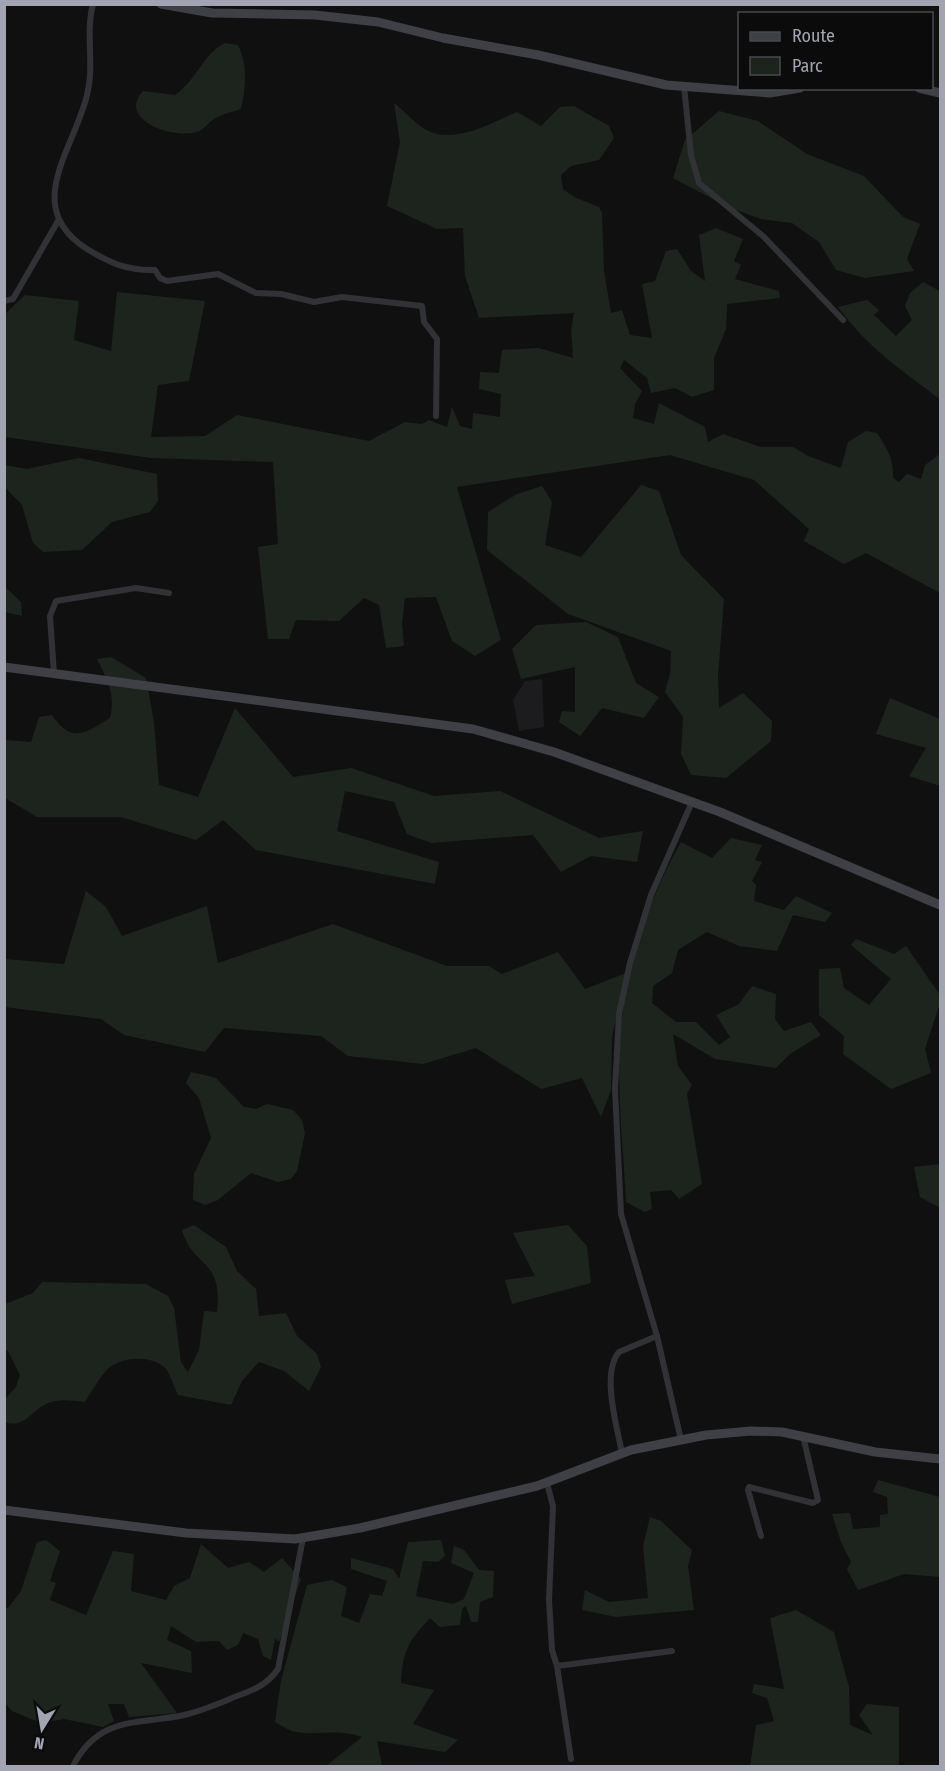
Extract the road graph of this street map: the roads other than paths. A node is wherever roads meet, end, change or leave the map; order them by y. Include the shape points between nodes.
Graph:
1 (93, 4) edge
2 (161, 4) edge
3 (684, 86) junction
4 (788, 90) edge
5 (58, 221) junction
6 (4, 301) edge
7 (843, 320) dead end
8 (436, 416) dead end
9 (169, 593) dead end
10 (5, 667) edge
11 (54, 674) junction
12 (692, 802) junction
13 (940, 905) edge
14 (657, 1336) junction
15 (804, 1436) junction
16 (681, 1440) junction
17 (622, 1453) junction
18 (940, 1459) edge
19 (547, 1483) junction
20 (4, 1510) edge
21 (761, 1536) dead end
22 (303, 1538) junction
23 (672, 1651) dead end
24 (557, 1666) junction
25 (571, 1759) dead end
26 (73, 1767) edge

1 - 5 street via 90,85 55,190 53,202
2 - 3 street via 212,13 315,15 378,22 554,58 639,80
3 - 4 street via 770,93
3 - 7 street via 691,156 699,183 764,237
5 - 6 street via 13,299
5 - 8 street via 79,244 111,264 155,270 167,280 218,274 255,293 314,302 342,297 422,306 424,322 437,339
9 - 11 street via 136,588 56,601 50,616
10 - 11 street
11 - 12 street via 457,725 554,752
12 - 13 street
12 - 14 street via 639,930 627,973 617,1041 620,1205
14 - 16 street
14 - 17 street via 619,1352 610,1372
15 - 16 street via 751,1431
15 - 18 street via 874,1452
15 - 21 street via 818,1500 813,1503 749,1487
16 - 17 street
17 - 19 street
19 - 22 street
19 - 24 street via 552,1506 549,1600 552,1650
20 - 22 street via 186,1533
22 - 26 street via 273,1677 250,1691 185,1715 117,1725 86,1747
23 - 24 street
24 - 25 street

